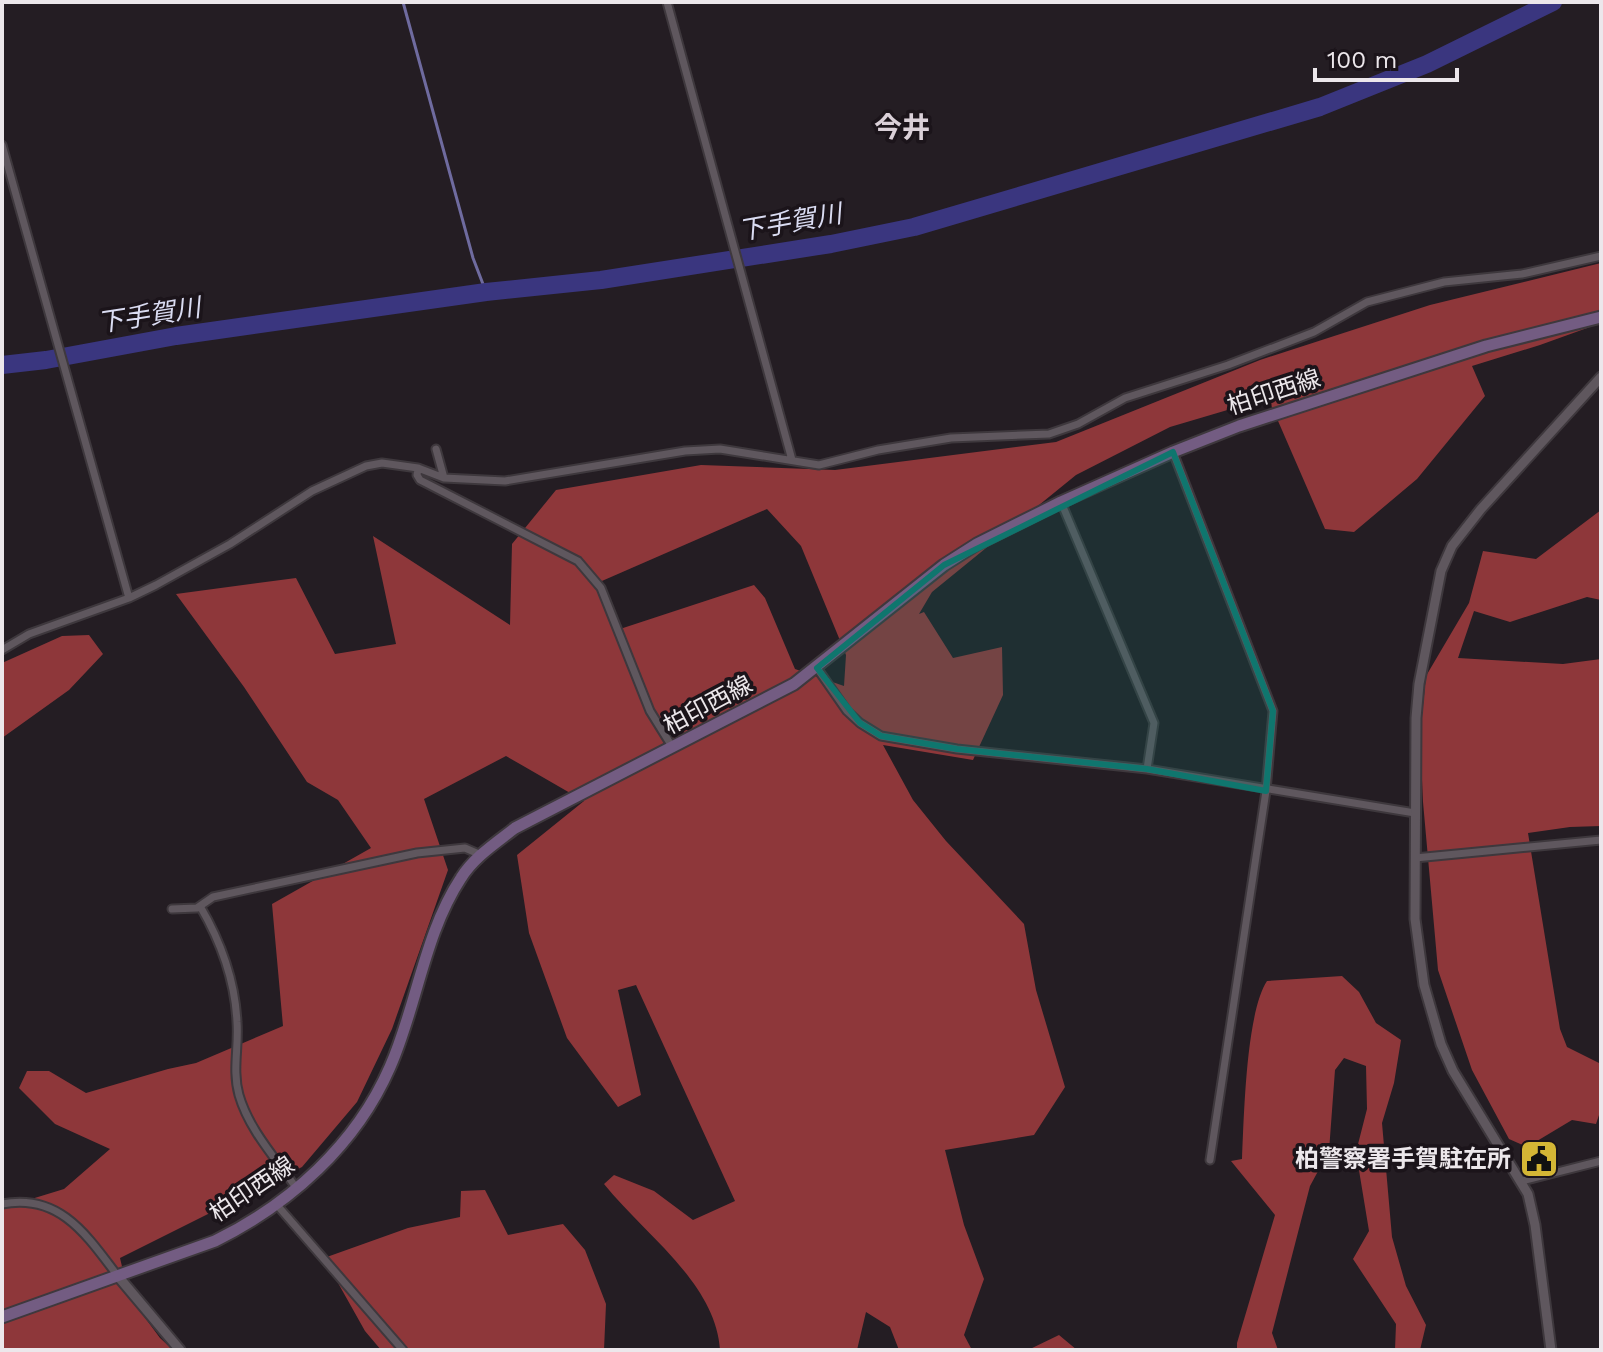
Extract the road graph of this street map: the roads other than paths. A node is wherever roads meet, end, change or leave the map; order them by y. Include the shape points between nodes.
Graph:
1 (667, 2) edge
2 (2, 145) edge
3 (1601, 256) edge
4 (1601, 317) edge
5 (1601, 377) edge
6 (436, 449) dead end
7 (1173, 452) junction
8 (792, 460) junction
9 (418, 468) junction
10 (444, 478) junction
11 (1061, 502) junction
12 (129, 598) junction
13 (2, 650) edge
14 (817, 668) junction
15 (673, 749) junction
16 (1147, 769) junction
17 (1266, 791) junction
18 (1415, 813) junction
19 (1601, 840) edge
20 (481, 855) junction
21 (1415, 858) junction
22 (200, 906) junction
23 (172, 909) dead end
24 (1210, 1160) dead end
25 (1601, 1161) edge
26 (1522, 1181) junction
27 (297, 1189) junction
28 (2, 1204) edge
29 (277, 1205) junction
30 (117, 1275) junction
31 (2, 1317) edge
32 (180, 1350) edge
33 (403, 1350) edge
34 (1551, 1350) edge

1 - 8 street
2 - 12 street
3 - 8 street via 1522,274 1444,282 1367,302 1314,332 1125,398 1049,434 951,438 819,465
4 - 7 main road, 柏印西線 via 1486,346
5 - 18 street via 1481,509 1452,546 1441,571 1419,684
6 - 10 street
7 - 11 main road, 柏印西線
7 - 17 street via 1273,711
8 - 10 street via 720,449 624,459 505,481
9 - 10 street
9 - 12 street via 382,463 349,473
9 - 15 street via 420,480 578,561 594,578 650,711
11 - 14 main road, 柏印西線 via 944,565
11 - 16 street via 1154,723
12 - 13 street via 29,634
14 - 15 main road, 柏印西線
14 - 16 street via 847,711 881,736
15 - 20 main road, 柏印西線 via 515,828
16 - 17 street
17 - 18 street
17 - 24 street
18 - 21 street
19 - 21 street
20 - 22 street via 465,848 417,853 213,897
20 - 27 main road, 柏印西線 via 461,876 443,914 378,1090 348,1135
21 - 26 street via 1418,947 1441,1044 1462,1088
22 - 23 street
22 - 27 street via 227,963 237,1023 234,1065 239,1095 250,1121
25 - 26 street
26 - 34 street via 1532,1208
27 - 29 main road, 柏印西線
28 - 30 street via 50,1206 85,1236
29 - 30 main road, 柏印西線 via 215,1241
29 - 33 street
30 - 31 main road, 柏印西線
30 - 32 street

